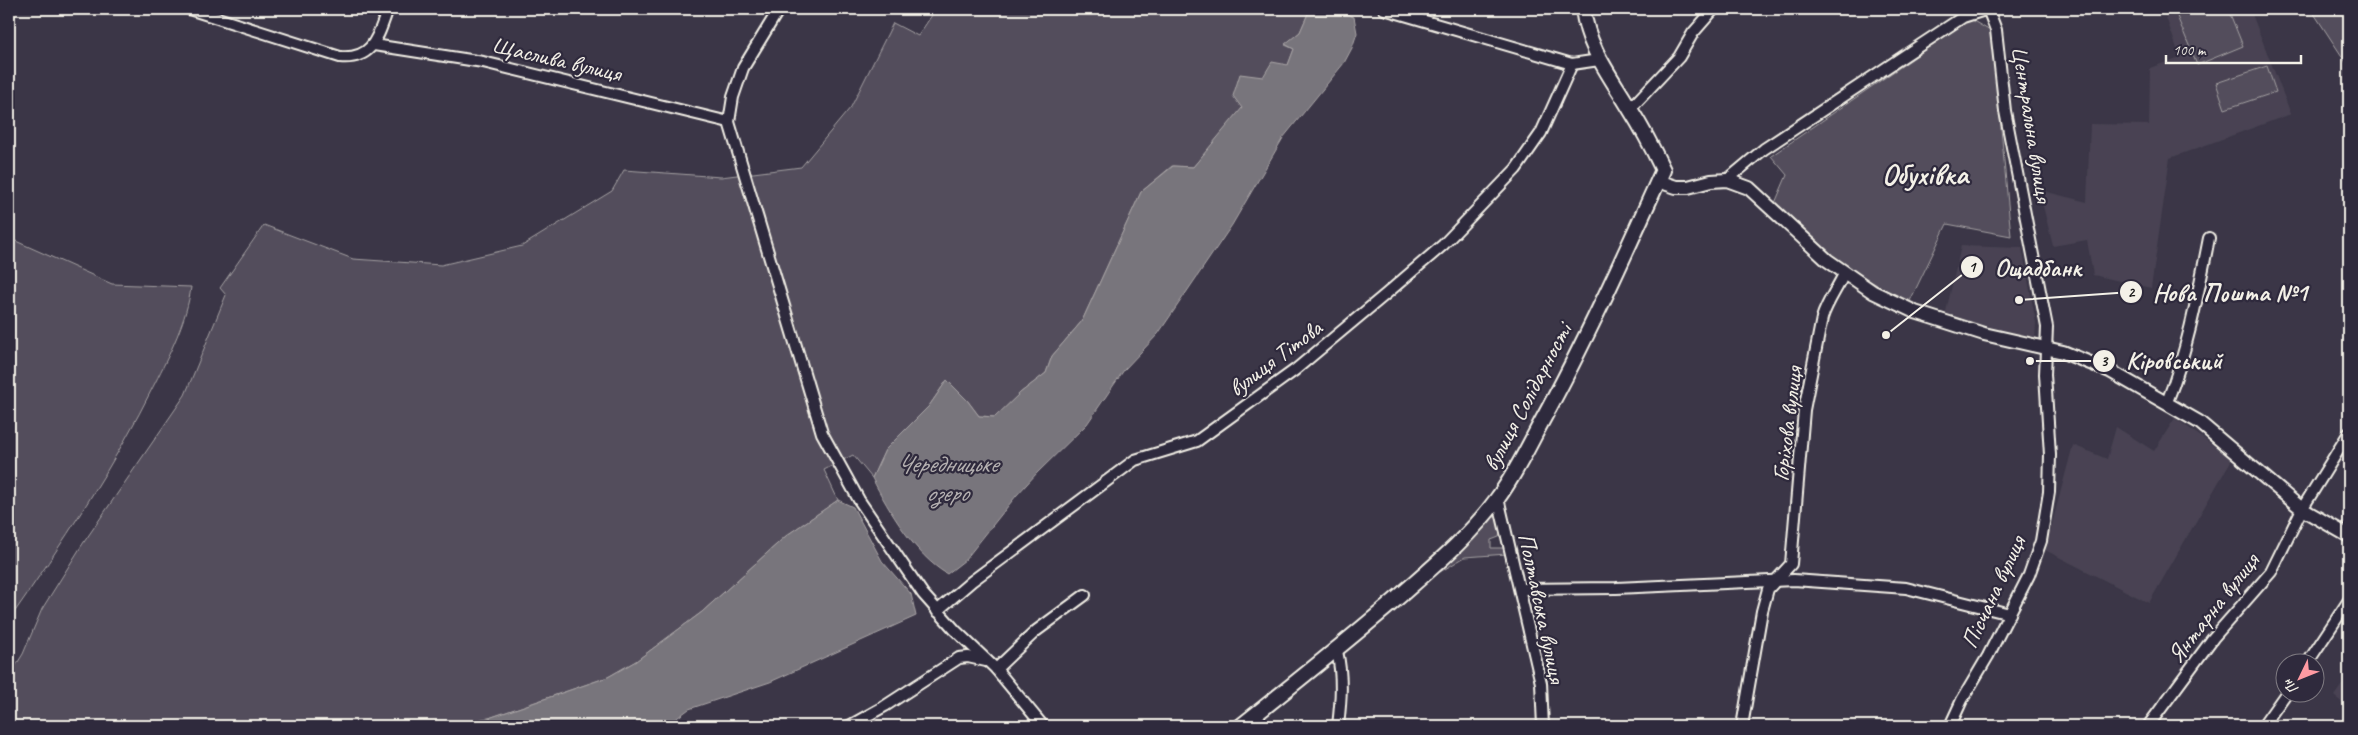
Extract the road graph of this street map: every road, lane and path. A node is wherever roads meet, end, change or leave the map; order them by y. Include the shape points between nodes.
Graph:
1 (189, 9) edge
2 (388, 9) edge
3 (779, 9) edge
4 (1384, 9) edge
5 (1583, 9) edge
6 (1714, 9) edge
7 (1988, 9) edge
8 (1400, 12) edge
9 (374, 45) junction
10 (1599, 60) junction
11 (1572, 64) junction
12 (1630, 109) junction
13 (729, 122) junction
14 (1727, 180) junction
15 (1658, 181) junction
16 (2209, 238) dead end
17 (1844, 274) junction
18 (2046, 348) junction
19 (2167, 402) junction
20 (2349, 433) edge
21 (1498, 498) junction
22 (2302, 509) junction
23 (2349, 536) edge
24 (1778, 580) junction
25 (1520, 589) junction
26 (1084, 595) dead end
27 (2349, 600) edge
28 (937, 611) junction
29 (2010, 614) junction
30 (1337, 651) junction
31 (2315, 652) edge
32 (987, 661) junction
33 (996, 669) junction
34 (2280, 702) edge
35 (849, 726) edge
36 (1042, 726) edge
37 (1241, 726) edge
38 (1338, 726) edge
39 (1543, 726) edge
40 (1742, 726) edge
41 (1950, 726) edge
42 (2148, 726) edge
43 (2263, 726) edge

1 - 9 street via 340,57 363,54
2 - 9 street
3 - 13 street via 743,68
4 - 8 street
5 - 10 main road, вулиця Солідарності via 1587,35
6 - 12 street via 1693,33 1679,57
7 - 14 street, Центральна вулиця via 1963,17 1764,149
7 - 18 street, Центральна вулиця via 1996,30 2005,111 2047,327
8 - 11 street
9 - 13 street, Щаслива вулиця via 483,62
10 - 11 street
10 - 12 main road, вулиця Солідарності
11 - 28 street, вулиця Тітова via 1541,134 1516,169 1443,245 1295,370 1197,441 1136,460 1111,476
12 - 15 main road, вулиця Солідарності via 1663,170
13 - 28 street via 822,432 859,500
14 - 15 street via 1682,187
14 - 17 street via 1749,188
15 - 21 main road, вулиця Солідарності via 1564,380
16 - 19 street via 2190,332
17 - 18 street via 1915,312 1984,334
17 - 24 street, Горіхова вулиця via 1822,318 1804,410 1790,564
18 - 19 street via 2088,361
18 - 29 street, Пісчана вулиця via 2050,455 2047,507 2041,541
19 - 22 street via 2199,422
20 - 22 street, Янтарна вулиця
21 - 25 street, Полтавська вулиця
21 - 30 main road, вулиця Солідарності via 1447,555
22 - 23 street
22 - 42 street, Янтарна вулиця via 2271,572 2213,638
24 - 25 street
24 - 29 street via 1906,588
24 - 40 street, Горіхова вулиця via 1768,589 1762,611
25 - 39 street, Полтавська вулиця via 1541,683
26 - 33 street via 1036,631
27 - 31 street
28 - 32 street
29 - 41 street, Пісчана вулиця
30 - 37 main road, вулиця Солідарності
30 - 38 street via 1342,688
32 - 33 street
32 - 35 street via 959,658
33 - 36 street
34 - 43 street

